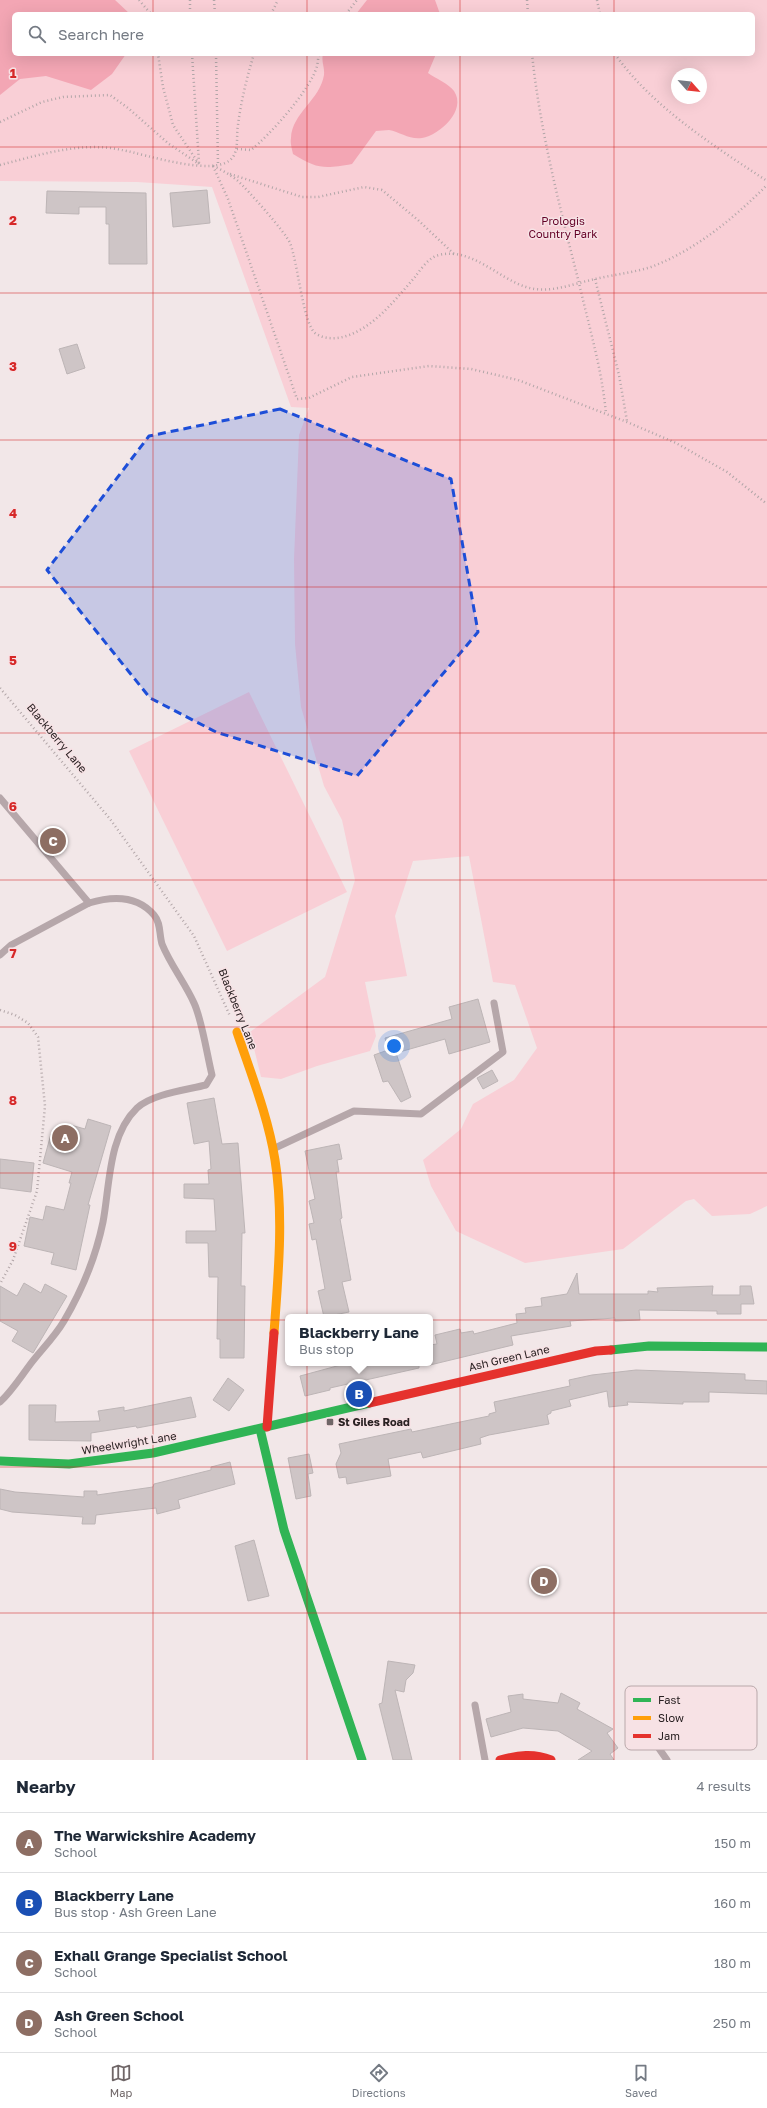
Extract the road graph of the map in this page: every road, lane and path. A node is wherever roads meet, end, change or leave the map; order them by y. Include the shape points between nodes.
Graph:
1 (139, 0) edge
2 (190, 0) edge
3 (214, 0) edge
4 (278, 0) edge
5 (357, 0) edge
6 (527, 0) edge
7 (597, 0) edge
8 (149, 12) edge
9 (190, 12) edge
10 (214, 12) edge
11 (272, 12) edge
12 (348, 12) edge
13 (528, 12) edge
14 (600, 12) edge
15 (158, 56) edge
16 (192, 56) edge
17 (216, 56) edge
18 (254, 56) edge
19 (319, 56) edge
20 (532, 56) edge
21 (616, 56) edge
22 (0, 122) edge
23 (237, 149) junction
24 (199, 164) junction
25 (0, 165) edge
26 (218, 165) junction
27 (213, 166) junction
28 (228, 174) junction
29 (767, 181) edge
30 (767, 185) edge
31 (454, 254) junction
32 (595, 279) junction
33 (578, 283) junction
34 (606, 414) junction
35 (627, 422) junction
36 (767, 504) edge
37 (0, 688) edge
38 (0, 798) edge
39 (90, 903) junction
40 (0, 955) edge
41 (494, 1003) dead end
42 (0, 1010) edge
43 (237, 1032) joint
44 (273, 1149) junction
45 (0, 1284) edge
46 (767, 1347) edge
47 (0, 1402) edge
48 (264, 1428) junction
49 (0, 1461) edge
50 (475, 1705) dead end
51 (661, 1750) edge
52 (362, 1760) edge
53 (485, 1760) edge
54 (500, 1760) edge
55 (551, 1760) edge
56 (668, 1760) edge

1 - 8 path
2 - 9 path
3 - 10 path
4 - 11 path
5 - 12 path
6 - 13 path
7 - 14 path
15 - 24 path via 173,125
16 - 24 path
17 - 26 path
18 - 23 path via 237,126
19 - 23 path via 311,80 272,130 251,150
20 - 33 path via 535,86 553,177
21 - 29 path via 646,90 712,144
22 - 24 path via 42,102 110,95 169,144
23 - 26 path via 225,164
24 - 25 path via 153,158 122,149 95,147 67,149
24 - 27 path
26 - 27 path
27 - 28 path
27 - 34 path via 228,199 296,399 309,398 352,378 429,366 471,368 518,380
28 - 31 path via 302,196 318,197 364,187 382,190
28 - 31 path via 242,185 289,240 296,260 308,324 316,334 333,340 350,335 368,325 427,263 437,255
30 - 32 path via 715,231 683,253 650,267
31 - 33 path via 476,260 524,286 542,291
32 - 33 path
32 - 35 path via 619,375
33 - 34 path via 602,378
34 - 35 path
35 - 36 path via 704,458 727,472
37 - 43 path, Blackberry Lane via 110,819 194,936
38 - 39 lane
39 - 40 lane via 11,945
39 - 47 lane via 104,899 128,898 148,908 155,916 163,945 195,1005 212,1074 206,1085 150,1099 129,1119 120,1134 113,1155 102,1223 81,1285 64,1321
41 - 44 lane via 503,1052 421,1114 354,1111
42 - 45 path via 15,1014 28,1023 38,1037 45,1106 37,1191 13,1260
43 - 44 street, Blackberry Lane
44 - 48 street, Blackberry Lane via 278,1204 278,1258 274,1343
46 - 48 street, Ash Green Lane via 649,1346 596,1351
48 - 49 street, Wheelwright Lane via 153,1453 87,1463
48 - 52 street via 284,1530
50 - 53 lane
51 - 56 lane
54 - 55 street via 528,1754

